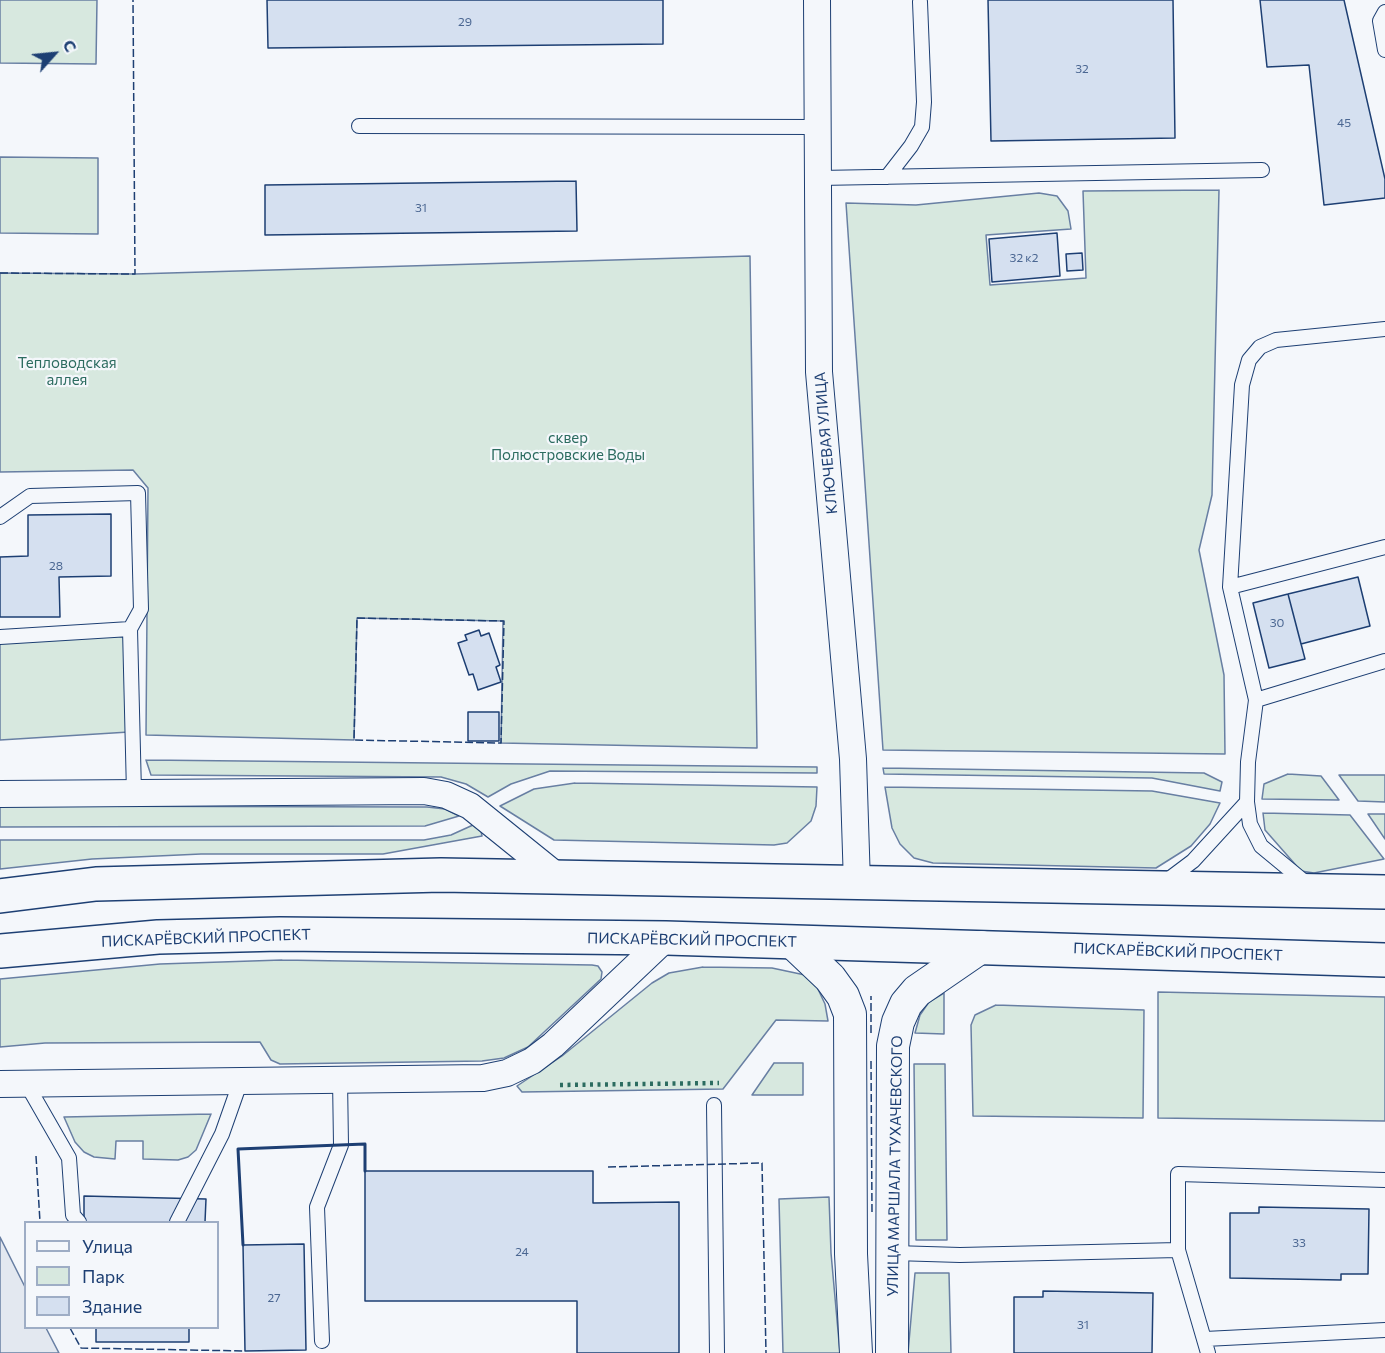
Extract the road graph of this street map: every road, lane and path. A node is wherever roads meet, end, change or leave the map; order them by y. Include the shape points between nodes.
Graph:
1 (817, 0) edge
2 (920, 2) dead end
3 (1385, 12) edge
4 (1385, 50) edge
5 (359, 126) dead end
6 (818, 126) junction
7 (1262, 170) dead end
8 (887, 177) junction
9 (819, 178) junction
10 (1385, 329) edge
11 (0, 517) edge
12 (1385, 547) edge
13 (1230, 587) junction
14 (130, 629) junction
15 (0, 637) edge
16 (1385, 661) edge
17 (1256, 700) junction
18 (134, 793) junction
19 (0, 794) edge
20 (1247, 802) junction
21 (558, 877) junction
22 (858, 884) junction
23 (1157, 888) junction
24 (1317, 890) junction
25 (1385, 892) edge
26 (0, 896) edge
27 (666, 938) junction
28 (792, 942) junction
29 (981, 947) junction
30 (0, 951) edge
31 (1385, 960) edge
32 (340, 1079) junction
33 (241, 1080) junction
34 (26, 1083) junction
35 (0, 1084) edge
36 (714, 1105) dead end
37 (1385, 1180) edge
38 (78, 1221) edge
39 (178, 1221) edge
40 (1178, 1250) junction
41 (894, 1253) junction
42 (1385, 1330) edge
43 (1206, 1339) junction
44 (322, 1341) dead end
45 (717, 1353) edge
46 (856, 1353) edge
47 (892, 1353) edge
48 (1208, 1353) edge

1 - 6 street, КЛЮЧЕВАЯ УЛИЦА
2 - 8 lane via 922,127
3 - 4 lane via 1380,21
5 - 6 lane
6 - 9 street, КЛЮЧЕВАЯ УЛИЦА
7 - 8 lane
8 - 9 lane
9 - 22 street, КЛЮЧЕВАЯ УЛИЦА via 819,372 854,759
10 - 13 lane via 1276,340 1260,347 1249,360 1242,385
11 - 14 lane via 30,496 138,493 141,609
12 - 13 lane
13 - 17 lane
14 - 15 lane
14 - 18 lane
16 - 17 lane
17 - 20 lane
18 - 19 street
18 - 21 street via 424,791 446,795 470,806
20 - 23 lane via 1193,861
20 - 24 lane via 1250,824 1261,846
21 - 22 main road
21 - 26 main road via 441,875 130,882
22 - 23 main road
23 - 24 main road
24 - 25 main road
27 - 28 main road, ПИСКАРЁВСКИЙ ПРОСПЕКТ
27 - 30 main road, ПИСКАРЁВСКИЙ ПРОСПЕКТ via 269,934 158,937
27 - 32 street via 553,1045 507,1073 483,1077
28 - 29 main road, ПИСКАРЁВСКИЙ ПРОСПЕКТ
28 - 46 street via 830,978 850,1014 851,1254
29 - 31 main road, ПИСКАРЁВСКИЙ ПРОСПЕКТ
29 - 41 street, УЛИЦА МАРШАЛА ТУХАЧЕВСКОГО via 917,991 898,1022 893,1046
32 - 33 street
32 - 44 lane via 341,1145 317,1207
33 - 34 street
33 - 39 lane via 222,1134
34 - 35 street
34 - 38 lane via 69,1158 73,1215
36 - 45 lane
37 - 40 lane via 1178,1174
40 - 41 lane
40 - 43 lane
41 - 47 street, УЛИЦА МАРШАЛА ТУХАЧЕВСКОГО
42 - 43 lane
43 - 48 lane

